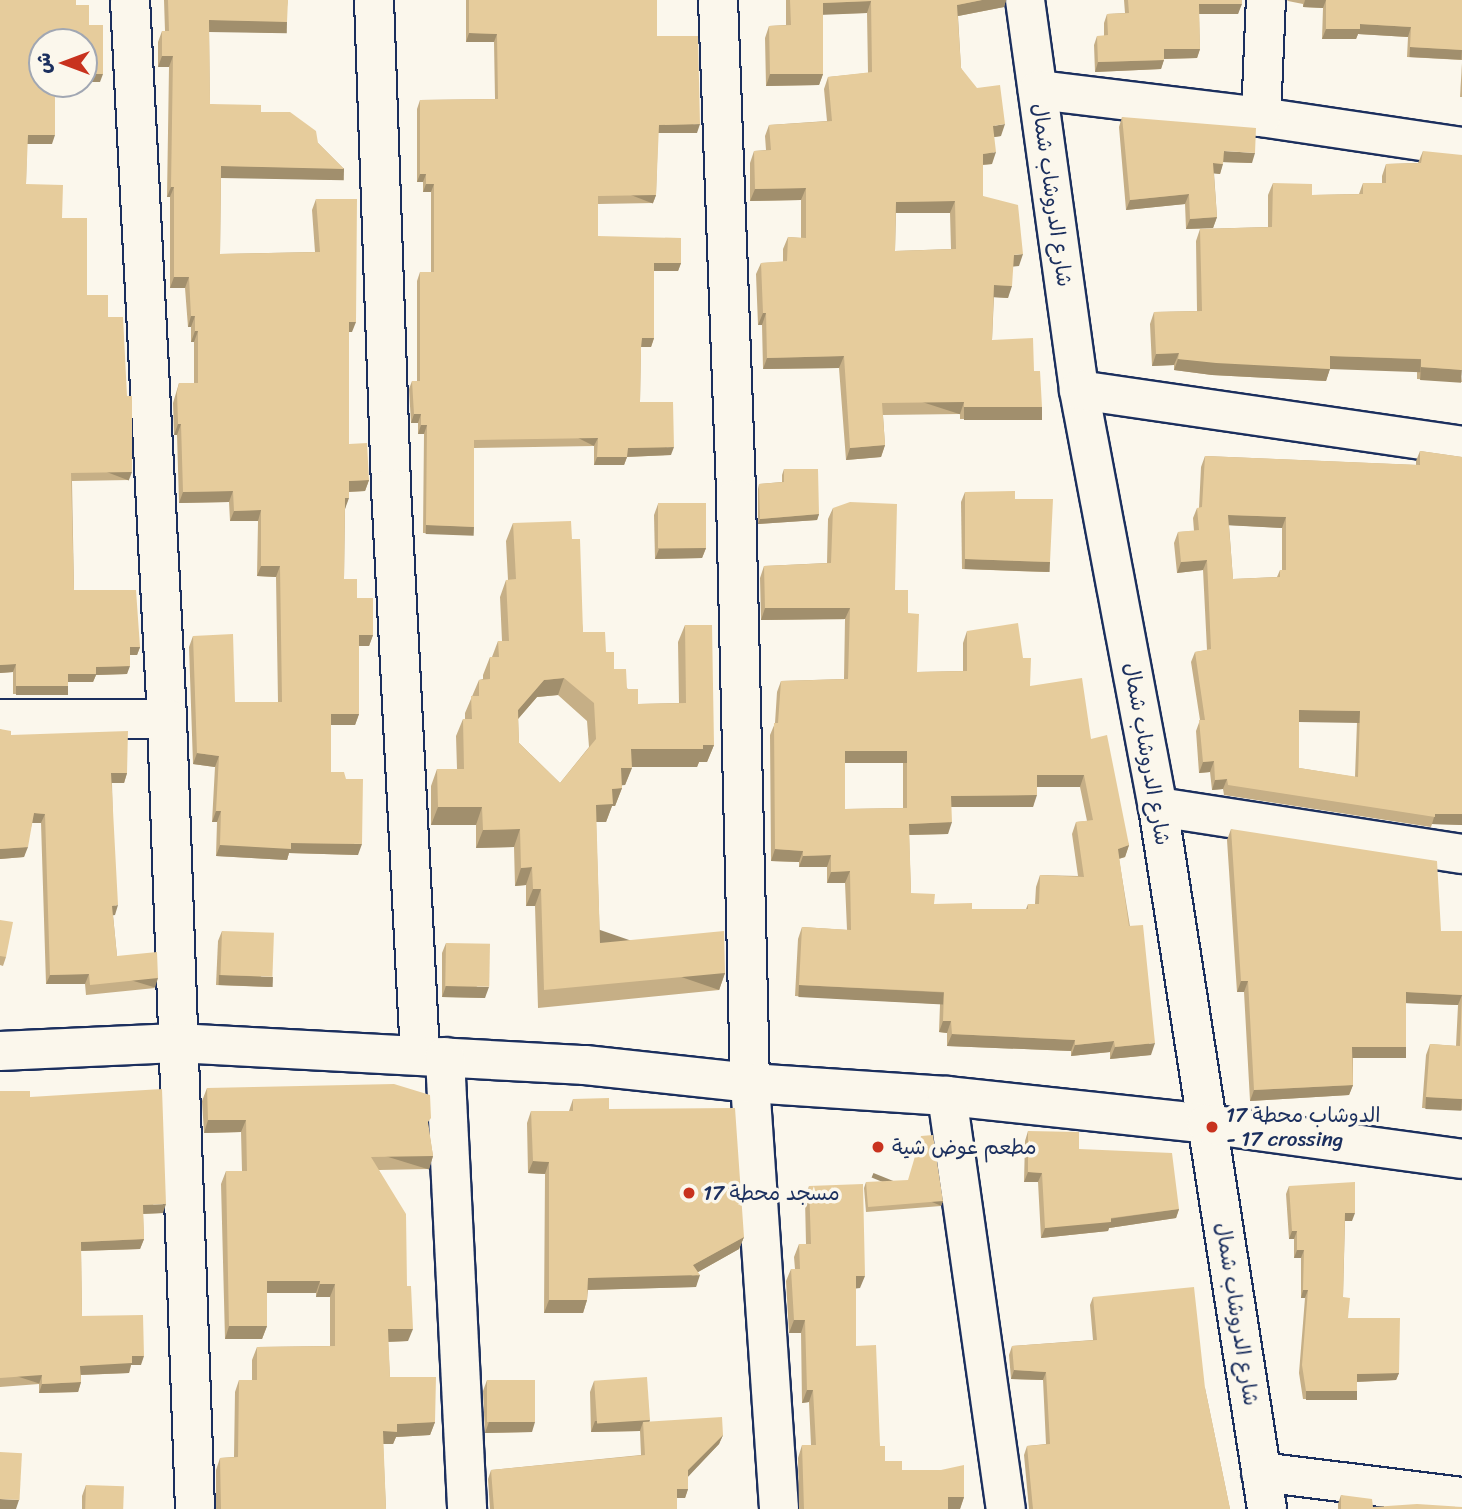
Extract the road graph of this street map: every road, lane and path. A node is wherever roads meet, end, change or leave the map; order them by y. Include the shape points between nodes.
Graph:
1 (130, 0) edge
2 (374, 0) edge
3 (718, 0) edge
4 (1025, 0) edge
5 (1266, 0) edge
6 (1038, 90) junction
7 (1261, 117) junction
8 (1462, 147) edge
9 (1079, 390) junction
10 (1462, 446) edge
11 (0, 719) edge
12 (167, 719) junction
13 (1157, 807) junction
14 (1462, 854) edge
15 (177, 1043) junction
16 (0, 1051) edge
17 (432, 1056) junction
18 (750, 1083) junction
19 (947, 1096) junction
20 (1207, 1124) junction
21 (1462, 1159) edge
22 (1261, 1472) junction
23 (1462, 1497) edge
24 (195, 1509) edge
25 (467, 1509) edge
26 (779, 1509) edge
27 (1006, 1509) edge
28 (1267, 1509) edge

1 - 12 street
2 - 17 street via 391,488
3 - 18 street
4 - 6 street, شارع الدروشاب شمال
5 - 7 street
6 - 7 street
6 - 9 street, شارع الدروشاب شمال
7 - 8 street
9 - 10 street
9 - 13 street, شارع الدروشاب شمال
11 - 12 street
12 - 15 street
13 - 14 street
13 - 20 street, شارع الدروشاب شمال
15 - 16 street
15 - 17 street
15 - 24 street
17 - 18 street via 585,1065
17 - 25 street
18 - 19 street
18 - 26 street
19 - 20 street
19 - 27 street
20 - 21 street
20 - 22 street, شارع الدروشاب شمال
22 - 23 street
22 - 28 street, شارع الدروشاب شمال

